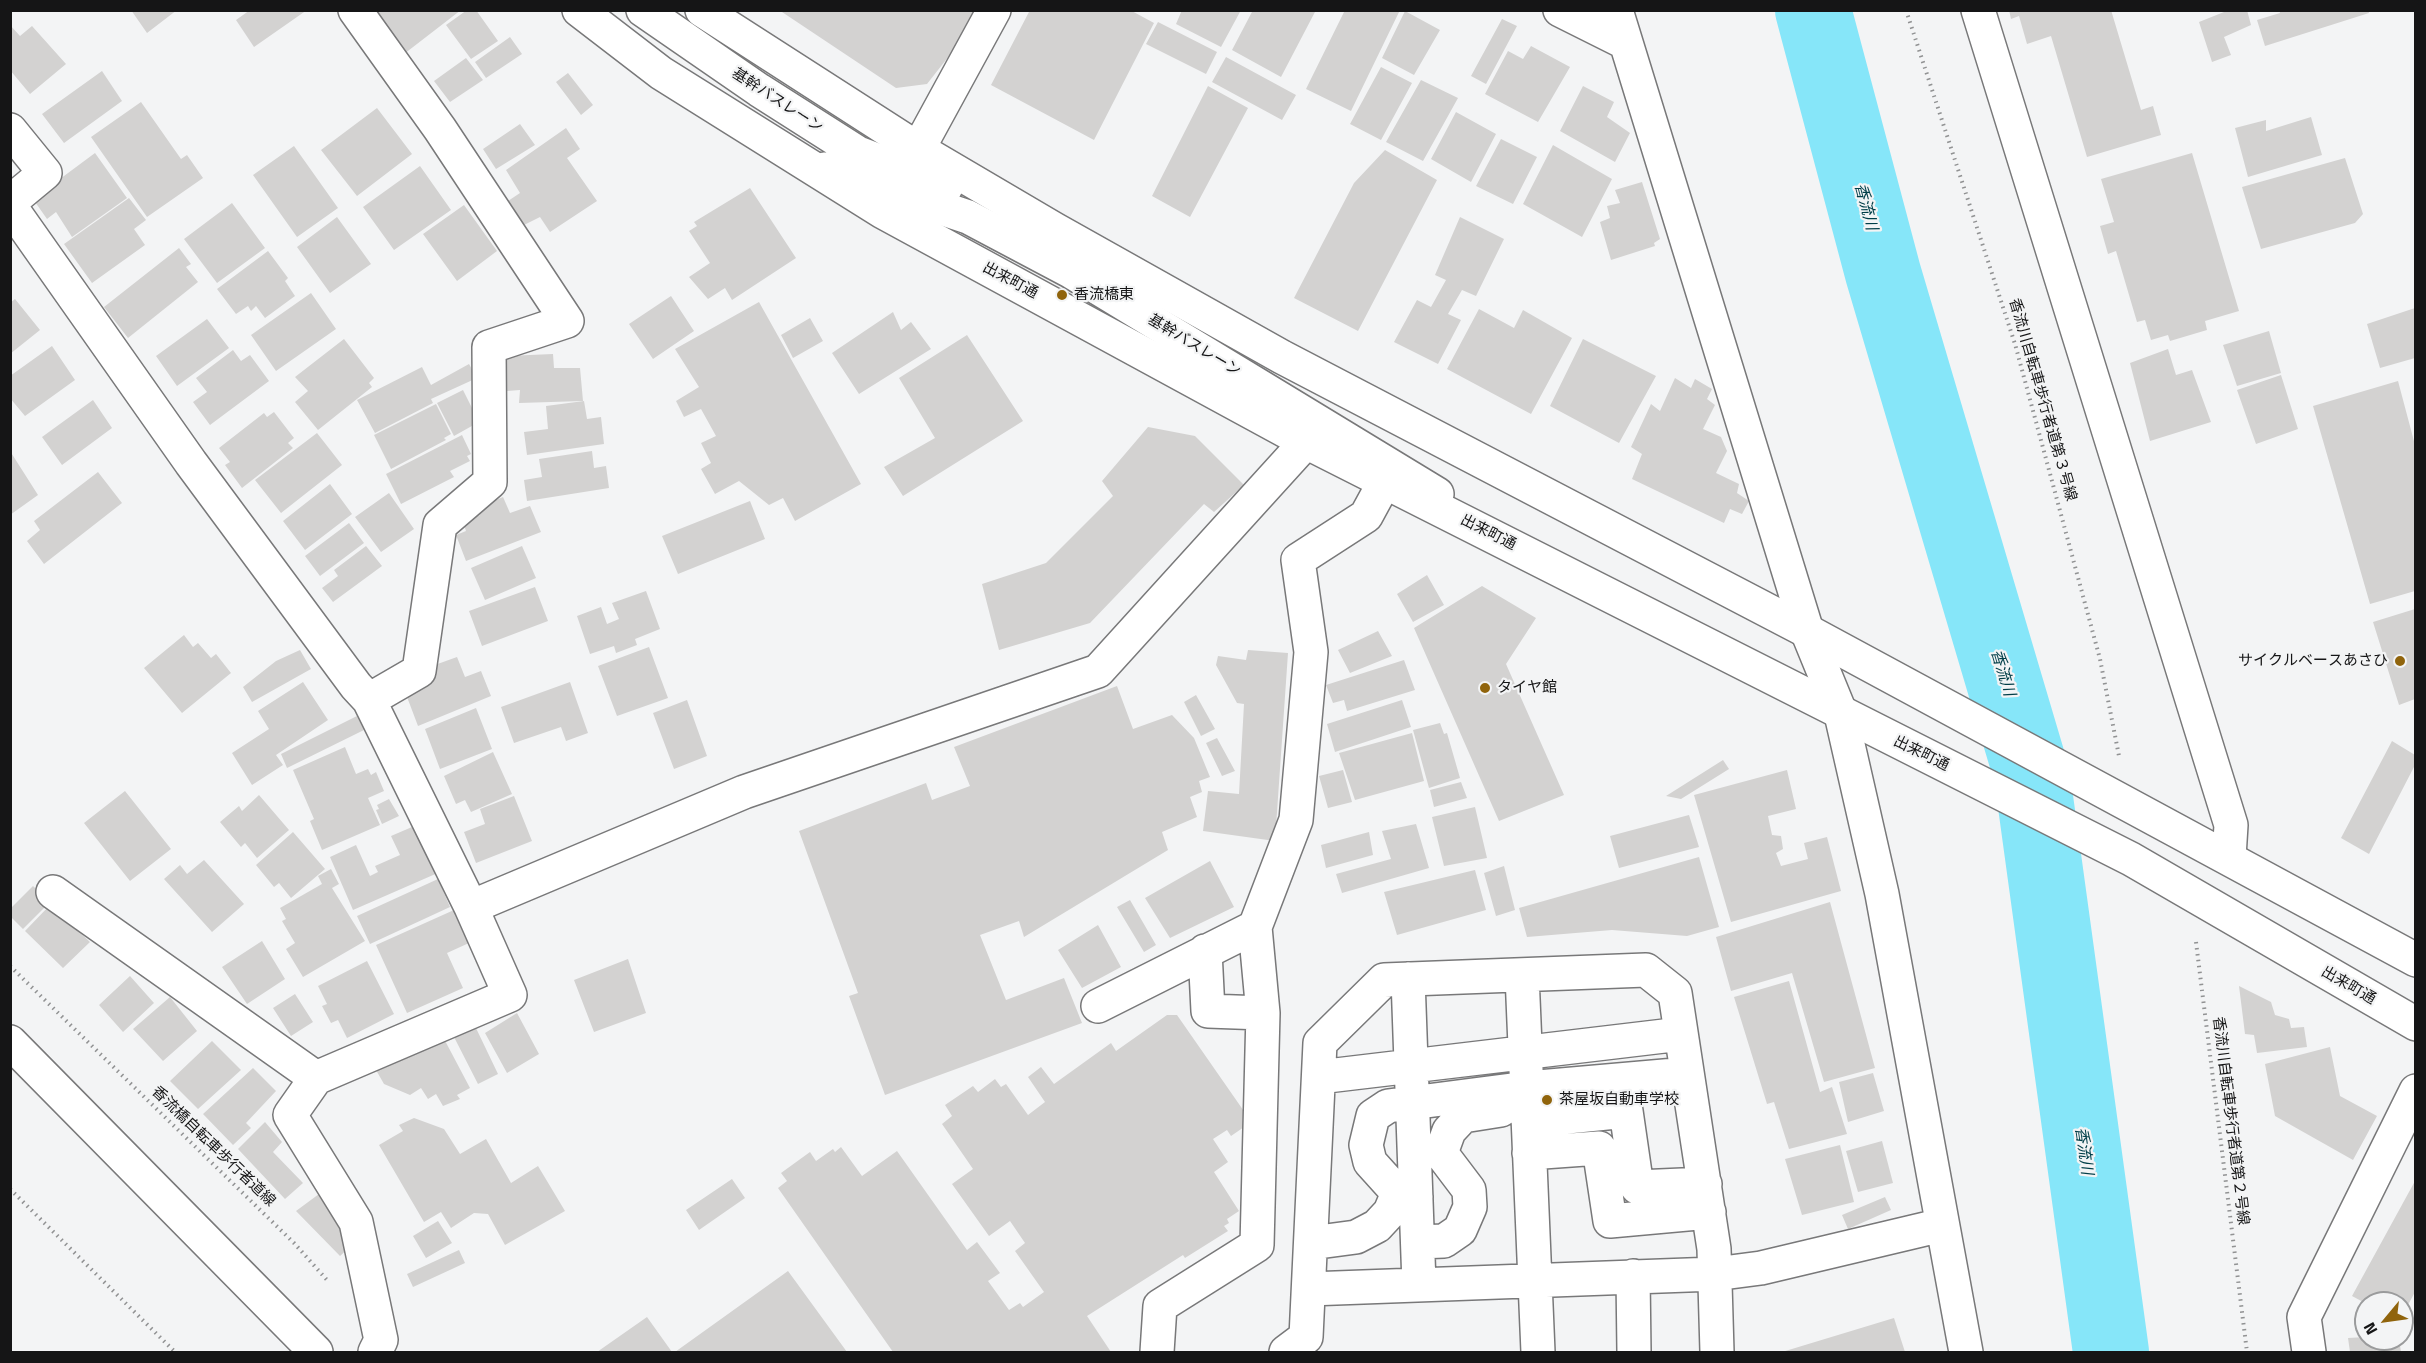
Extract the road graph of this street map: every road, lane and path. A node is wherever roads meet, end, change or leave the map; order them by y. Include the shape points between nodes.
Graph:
1 (355, 10) edge
2 (579, 10) edge
3 (643, 10) edge
4 (702, 10) edge
5 (994, 10) edge
6 (1560, 10) edge
7 (1616, 10) edge
8 (1906, 10) edge
9 (1978, 10) edge
10 (1626, 43) junction
11 (10, 130) edge
12 (901, 181) junction
13 (10, 204) edge
14 (1306, 441) junction
15 (1385, 481) junction
16 (1564, 571) junction
17 (1807, 631) junction
18 (369, 700) junction
19 (1841, 714) junction
20 (2116, 797) junction
21 (2229, 857) junction
22 (53, 892) dead end
23 (2190, 892) junction
24 (471, 907) junction
25 (1255, 927) junction
26 (1205, 951) junction
27 (2415, 960) edge
28 (10, 966) edge
29 (1522, 975) junction
30 (1408, 979) junction
31 (1098, 1006) dead end
32 (1263, 1013) junction
33 (2415, 1024) edge
34 (1681, 1034) junction
35 (10, 1042) edge
36 (1525, 1052) junction
37 (1411, 1065) junction
38 (1687, 1074) junction
39 (1318, 1077) junction
40 (316, 1078) junction
41 (2415, 1091) edge
42 (1413, 1103) junction
43 (1528, 1105) junction
44 (1366, 1147) junction
45 (1315, 1151) junction
46 (1428, 1153) junction
47 (1529, 1153) junction
48 (10, 1190) edge
49 (1407, 1195) junction
50 (1707, 1198) junction
51 (1942, 1225) junction
52 (1418, 1242) junction
53 (1311, 1243) junction
54 (1715, 1274) junction
55 (1633, 1276) junction
56 (1535, 1279) junction
57 (1419, 1284) junction
58 (334, 1287) dead end
59 (1309, 1289) junction
60 (1300, 1348) edge
61 (175, 1353) edge
62 (316, 1353) edge
63 (375, 1353) edge
64 (1157, 1353) edge
65 (1538, 1353) edge
66 (1634, 1353) edge
67 (1717, 1353) edge
68 (1966, 1353) edge
69 (2247, 1353) edge
70 (2309, 1353) edge

1 - 18 street via 440,129 567,321 489,347 490,482 440,525 418,671
2 - 12 street, 出来町通 via 661,73 805,163
3 - 12 street, 基幹バスレーン
4 - 12 street, 出来町通
5 - 12 street
6 - 10 street
7 - 10 street
8 - 20 path, 香流川自転車歩行者道第３号線 via 2015,344 2100,658
9 - 21 street via 2231,825
10 - 17 street
11 - 13 street via 45,173
12 - 14 street, 出来町通
12 - 16 street, 基幹バスレーン via 1070,271
12 - 17 street, 出来町通 via 1054,229 1282,357
13 - 18 street via 191,463
14 - 15 street, 出来町通
14 - 24 street via 1098,671 744,792
15 - 16 street, 出来町通
15 - 25 street via 1366,516 1298,560 1311,652 1296,820
16 - 19 street, 出来町通
17 - 19 street
17 - 20 street, 出来町通
18 - 24 street
19 - 23 street, 出来町通
19 - 51 street via 1882,894
20 - 21 street, 出来町通
21 - 27 street, 出来町通
22 - 40 street
23 - 33 street, 出来町通 via 2247,929
23 - 69 path, 香流川自転車歩行者道第２号線
24 - 40 street via 510,994
25 - 26 street
25 - 32 street
26 - 31 street
26 - 32 street via 1208,1011
28 - 58 path, 香流橋自転車歩行者道線 via 286,1235
29 - 30 street
29 - 34 street via 1646,970 1675,993
29 - 36 street
30 - 37 street
30 - 39 street via 1384,980 1320,1043
32 - 64 street via 1257,1245 1160,1306
34 - 36 street
34 - 38 street
35 - 62 street
36 - 37 street
36 - 43 street
37 - 39 street
37 - 42 street
38 - 43 street
38 - 50 street
39 - 45 street
40 - 63 street via 290,1115 356,1222 381,1340
41 - 70 street via 2304,1317
42 - 43 street
42 - 44 street via 1388,1106 1373,1116
42 - 46 street
43 - 46 street via 1463,1116
43 - 47 street
43 - 50 street via 1626,1112 1637,1187
44 - 45 street
44 - 49 street via 1370,1162
45 - 53 street
46 - 49 street
46 - 52 street via 1469,1190 1470,1207 1460,1230 1444,1241
47 - 50 street via 1599,1148 1610,1221
47 - 56 street
48 - 61 path
49 - 52 street
49 - 53 street via 1377,1226 1356,1238
50 - 54 street
51 - 54 street via 1761,1268
51 - 68 street
52 - 57 street
53 - 59 street
54 - 55 street
54 - 67 street
55 - 56 street
55 - 66 street
56 - 57 street
56 - 65 street
57 - 59 street
59 - 60 street

